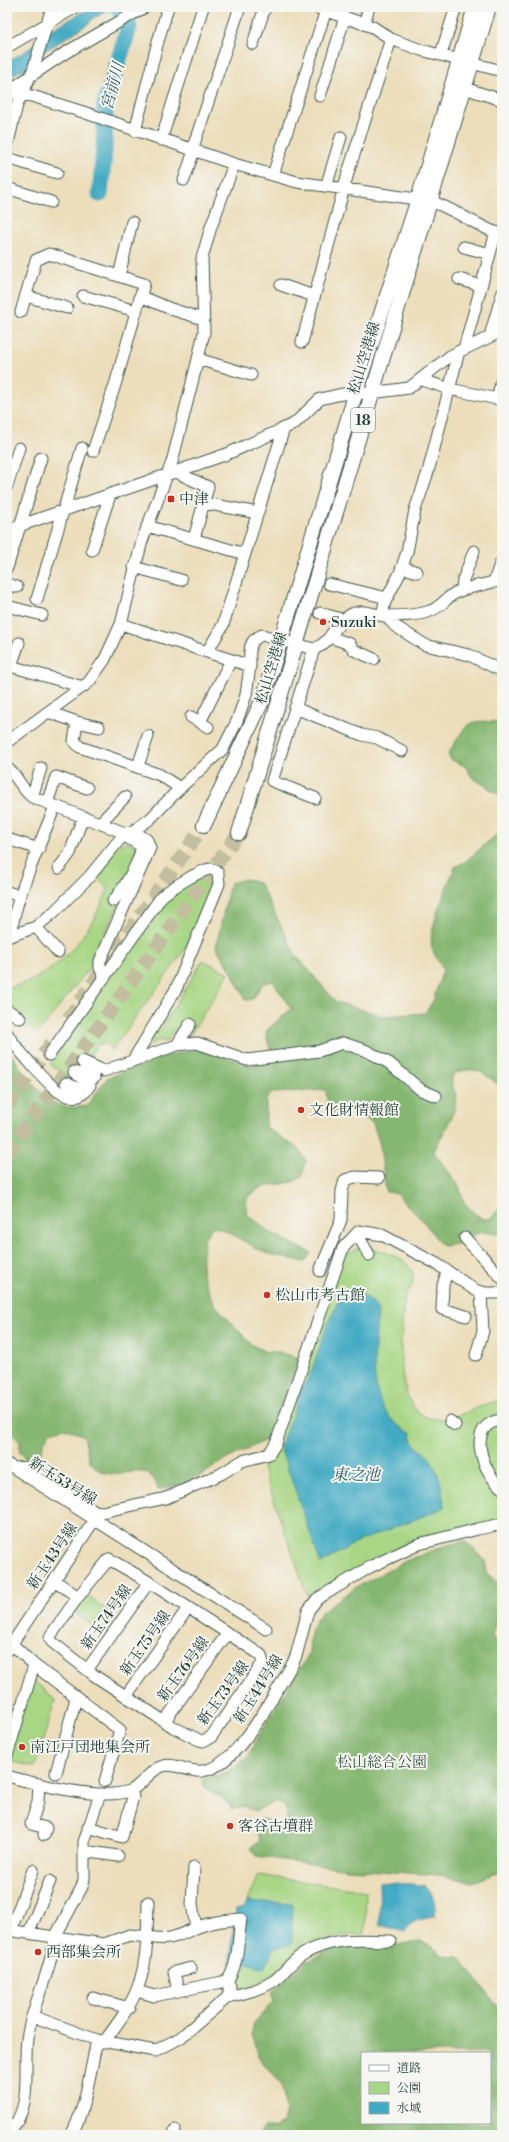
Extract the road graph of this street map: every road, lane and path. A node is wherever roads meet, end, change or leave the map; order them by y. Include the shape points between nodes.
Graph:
1 (52, 7) edge
2 (76, 7) edge
3 (145, 7) edge
4 (168, 7) edge
5 (203, 7) edge
6 (240, 7) edge
7 (265, 7) edge
8 (315, 7) edge
9 (369, 7) edge
10 (456, 7) edge
11 (475, 7) edge
12 (489, 7) edge
13 (326, 10) junction
14 (342, 13) edge
15 (364, 24) junction
16 (47, 25) junction
17 (391, 39) junction
18 (253, 44) dead end
19 (7, 47) edge
20 (441, 54) junction
21 (466, 60) junction
22 (502, 71) edge
23 (31, 75) junction
24 (464, 88) junction
25 (7, 92) edge
26 (22, 94) junction
27 (320, 96) dead end
28 (502, 100) edge
29 (135, 131) junction
30 (342, 137) dead end
31 (162, 140) junction
32 (7, 147) edge
33 (193, 151) junction
34 (7, 158) edge
35 (234, 164) junction
36 (57, 173) dead end
37 (273, 176) junction
38 (184, 180) dead end
39 (326, 187) junction
40 (7, 188) edge
41 (344, 190) junction
42 (424, 200) junction
43 (51, 202) dead end
44 (132, 222) dead end
45 (499, 233) edge
46 (464, 247) dead end
47 (490, 254) junction
48 (119, 276) junction
49 (460, 279) dead end
50 (281, 286) dead end
51 (481, 286) junction
52 (502, 294) edge
53 (26, 296) junction
54 (84, 296) dead end
55 (140, 296) junction
56 (314, 296) junction
57 (67, 308) dead end
58 (136, 311) junction
59 (21, 312) dead end
60 (203, 319) junction
61 (502, 331) edge
62 (490, 336) junction
63 (302, 342) dead end
64 (461, 350) junction
65 (198, 359) junction
66 (251, 375) dead end
67 (502, 379) edge
68 (422, 380) junction
69 (450, 389) junction
70 (356, 392) junction
71 (371, 393) junction
72 (500, 399) edge
73 (284, 428) junction
74 (19, 448) dead end
75 (41, 458) dead end
76 (171, 474) junction
77 (7, 486) edge
78 (110, 495) junction
79 (204, 503) junction
80 (64, 511) junction
81 (258, 513) junction
82 (19, 526) junction
83 (147, 526) junction
84 (7, 530) edge
85 (194, 539) junction
86 (92, 550) dead end
87 (474, 551) dead end
88 (245, 554) junction
89 (500, 564) dead end
90 (134, 567) junction
91 (402, 567) junction
92 (7, 568) edge
93 (417, 572) dead end
94 (181, 580) dead end
95 (498, 581) edge
96 (329, 584) dead end
97 (462, 590) junction
98 (387, 598) junction
99 (37, 599) dead end
100 (7, 606) edge
101 (320, 613) dead end
102 (42, 616) dead end
103 (384, 616) junction
104 (342, 619) junction
105 (121, 624) junction
106 (330, 637) junction
107 (282, 640) junction
108 (19, 643) dead end
109 (295, 644) junction
110 (314, 649) junction
111 (207, 652) junction
112 (374, 659) dead end
113 (232, 660) junction
114 (9, 665) edge
115 (250, 666) junction
116 (502, 671) edge
117 (82, 687) junction
118 (295, 708) junction
119 (48, 712) junction
120 (77, 722) junction
121 (200, 722) dead end
122 (99, 727) dead end
123 (148, 736) dead end
124 (7, 742) edge
125 (402, 751) dead end
126 (138, 766) junction
127 (7, 768) edge
128 (41, 768) dead end
129 (87, 788) dead end
130 (180, 788) junction
131 (32, 797) junction
132 (125, 797) dead end
133 (315, 798) dead end
134 (51, 804) junction
135 (84, 817) junction
136 (100, 823) junction
137 (204, 825) tunnel mouth
138 (129, 832) junction
139 (239, 834) tunnel mouth
140 (7, 839) edge
141 (39, 849) junction
142 (59, 868) dead end
143 (7, 892) edge
144 (20, 896) junction
145 (113, 901) dead end
146 (36, 927) junction
147 (10, 936) edge
148 (58, 952) dead end
149 (105, 977) junction
150 (7, 1010) edge
151 (20, 1018) dead end
152 (190, 1024) dead end
153 (7, 1033) edge
154 (177, 1045) junction
155 (49, 1055) dead end
156 (133, 1060) junction
157 (436, 1096) dead end
158 (379, 1178) dead end
159 (359, 1231) junction
160 (465, 1238) dead end
161 (369, 1255) dead end
162 (320, 1271) dead end
163 (447, 1272) junction
164 (502, 1278) edge
165 (481, 1292) junction
166 (502, 1293) edge
167 (466, 1316) dead end
168 (476, 1355) dead end
169 (502, 1420) edge
170 (11, 1466) edge
171 (502, 1488) edge
172 (96, 1519) junction
173 (502, 1524) edge
174 (54, 1580) junction
175 (149, 1582) junction
176 (78, 1597) junction
177 (188, 1608) junction
178 (266, 1629) dead end
179 (227, 1634) junction
180 (9, 1647) edge
181 (34, 1664) junction
182 (87, 1670) junction
183 (126, 1696) junction
184 (76, 1698) junction
185 (164, 1722) junction
186 (7, 1756) edge
187 (56, 1773) dead end
188 (7, 1776) edge
189 (105, 1781) dead end
190 (39, 1784) junction
191 (131, 1790) junction
192 (100, 1794) junction
193 (88, 1826) junction
194 (44, 1835) dead end
195 (84, 1851) junction
196 (118, 1856) dead end
197 (194, 1867) dead end
198 (33, 1870) dead end
199 (50, 1881) dead end
200 (148, 1902) dead end
201 (196, 1928) junction
202 (9, 1930) edge
203 (29, 1932) junction
204 (55, 1936) junction
205 (147, 1937) junction
206 (391, 1941) dead end
207 (191, 1968) dead end
208 (227, 1981) junction
209 (137, 1991) junction
210 (178, 1991) junction
211 (228, 1997) junction
212 (93, 1998) dead end
213 (129, 2008) junction
214 (32, 2016) junction
215 (100, 2041) junction
216 (7, 2134) edge
217 (71, 2135) edge

1 - 16 street
2 - 16 street
3 - 23 street
4 - 29 street via 167,26
5 - 31 street
6 - 33 street
7 - 18 street
8 - 13 street
9 - 15 street
10 - 20 street
11 - 21 main road, 松山空港線 / 18
12 - 21 main road, 松山空港線 / 18
13 - 14 street
13 - 37 street
14 - 15 street
14 - 27 street
15 - 17 street
16 - 19 street
16 - 23 street
17 - 20 street
17 - 41 street
20 - 21 street
21 - 22 street
21 - 24 main road, 松山空港線 / 18
21 - 42 main road, 松山空港線 / 18
23 - 25 street
23 - 26 street
24 - 28 street
24 - 42 main road, 松山空港線 / 18
25 - 26 street
26 - 29 street
26 - 32 street
29 - 31 street
30 - 39 street
31 - 33 street
33 - 35 street
33 - 38 street
34 - 36 street
35 - 37 street
35 - 60 street via 203,250
37 - 39 street
39 - 41 street
40 - 43 street
41 - 42 street
41 - 56 street
42 - 45 street via 445,206 484,228
42 - 70 main road, 松山空港線 / 18
42 - 71 main road, 松山空港線 / 18
44 - 48 street
45 - 47 street
46 - 47 street
47 - 51 street
48 - 53 street via 49,254 36,260
48 - 55 street via 144,284
49 - 51 street
50 - 56 street
51 - 64 street
52 - 62 street
53 - 57 street
53 - 59 street
54 - 58 street
55 - 58 street
55 - 60 street
56 - 63 street
58 - 80 street via 115,385
60 - 65 street via 204,332
61 - 62 street
62 - 64 street
64 - 68 street via 442,361
64 - 69 street
65 - 66 street
65 - 76 street
67 - 72 street
68 - 69 street
68 - 71 street via 409,388
69 - 72 street
69 - 91 street via 415,510
70 - 71 street
70 - 73 street via 320,399 294,424
70 - 107 main road, 松山空港線 / 18
71 - 109 main road, 松山空港線 / 18
73 - 76 street via 227,454
73 - 81 street
74 - 77 street via 17,469
75 - 82 street
76 - 78 street
76 - 79 street via 208,487
76 - 83 street
78 - 80 street
78 - 86 street
79 - 81 street
79 - 85 street
80 - 82 street
80 - 99 street via 52,566
81 - 88 street
82 - 84 street
82 - 92 street
83 - 85 street
83 - 90 street
85 - 88 street
87 - 97 street
88 - 111 street via 223,625
89 - 95 street
90 - 94 street
90 - 105 street
91 - 93 street
91 - 98 street
95 - 97 street
96 - 98 street
97 - 103 street via 430,611
98 - 103 street
100 - 102 street
101 - 104 street
103 - 104 street via 361,612
103 - 116 street via 425,645 469,655
104 - 106 street
105 - 111 street
105 - 117 street via 98,671
106 - 110 street via 321,647
106 - 112 street via 350,644 354,650
107 - 109 street
107 - 115 street via 262,635 252,640
107 - 137 main road, 松山空港線 / 18 via 263,699
108 - 114 street
109 - 110 street
109 - 139 main road, 松山空港線 / 18
110 - 118 street
111 - 113 street
113 - 115 street
113 - 121 street
114 - 117 street
115 - 130 street via 246,695 228,741 218,755
117 - 119 street
118 - 125 street via 362,735 377,738
118 - 133 street via 272,781
119 - 120 street
119 - 124 street
120 - 122 street
120 - 126 street via 75,744
123 - 126 street
126 - 130 street via 160,775
127 - 131 street via 23,790
128 - 131 street
129 - 134 street via 56,777
130 - 138 street via 150,819
131 - 134 street
132 - 136 street
134 - 135 street
134 - 141 street
135 - 136 street
135 - 142 street via 70,852
136 - 138 street
138 - 145 street via 128,838 141,846 141,852
138 - 146 street via 89,877
138 - 149 street via 147,840 150,848 100,961 100,968
140 - 141 street
141 - 144 street
143 - 144 street
144 - 147 street
146 - 147 street
146 - 148 street
149 - 155 street
149 - 156 street via 162,896 173,887 210,869 218,873 218,884 176,989
150 - 151 street
152 - 154 street
153 - 156 street via 16,1047 66,1096 79,1096 66,1083 85,1092 90,1085 74,1072 94,1078 82,1061 104,1070
154 - 156 street
154 - 157 street via 198,1043 247,1060 319,1051 343,1043 389,1063 421,1090
158 - 162 street via 354,1177 345,1180 341,1220
159 - 161 street via 359,1237
159 - 163 street via 382,1235 437,1264
159 - 170 street via 343,1248 276,1443 269,1454 242,1461 221,1474 166,1498 102,1512 29,1467
160 - 164 street
163 - 165 street
163 - 167 street via 443,1284 442,1309
165 - 166 street
165 - 168 street via 483,1331
169 - 171 street via 489,1424 479,1442 483,1462 492,1480
170 - 172 street, 新玉53号線
172 - 174 street, 新玉43号線
172 - 178 street, 新玉53号線
173 - 191 street, 新玉44号線 via 419,1544 370,1567 324,1595 311,1605 296,1656 240,1747 227,1759 200,1774 172,1766 161,1766
174 - 176 street
174 - 180 street, 新玉43号線
175 - 176 street, 新玉73号線 via 109,1559
175 - 177 street, 新玉73号線
175 - 182 street, 新玉74号線
176 - 182 street, 新玉73号線 via 50,1639 61,1651
177 - 179 street, 新玉73号線
177 - 183 street, 新玉75号線
179 - 185 street, 新玉76号線
179 - 185 street, 新玉73号線 via 261,1655 263,1663 211,1738 199,1740
180 - 181 street
181 - 184 street
181 - 186 street
182 - 183 street, 新玉73号線
183 - 185 street, 新玉73号線
184 - 187 street
184 - 189 street via 120,1730
188 - 190 street, 新玉44号線
190 - 192 street, 新玉44号線
190 - 194 street via 38,1802 31,1824 46,1828
191 - 192 street, 新玉44号線 via 113,1795
191 - 193 street via 133,1797 122,1837
192 - 193 street
193 - 195 street
195 - 196 street
195 - 204 street via 82,1888
197 - 201 street via 192,1904
198 - 202 street
199 - 203 street
200 - 205 street
201 - 205 street via 168,1939
201 - 208 street via 241,1919 235,1960
202 - 203 street
203 - 204 street
204 - 205 street via 104,1944 130,1935
204 - 214 street via 49,1968
205 - 209 street
206 - 211 street via 350,1939 318,1948 302,1956 266,1986
207 - 210 street via 174,1972
208 - 210 street
208 - 211 street via 230,1986
209 - 210 street via 154,1996
209 - 213 street
211 - 215 street via 196,2027 164,2048 155,2051
212 - 213 street
213 - 215 street
214 - 215 street
214 - 216 street via 25,2062 26,2097 16,2123
215 - 217 street

